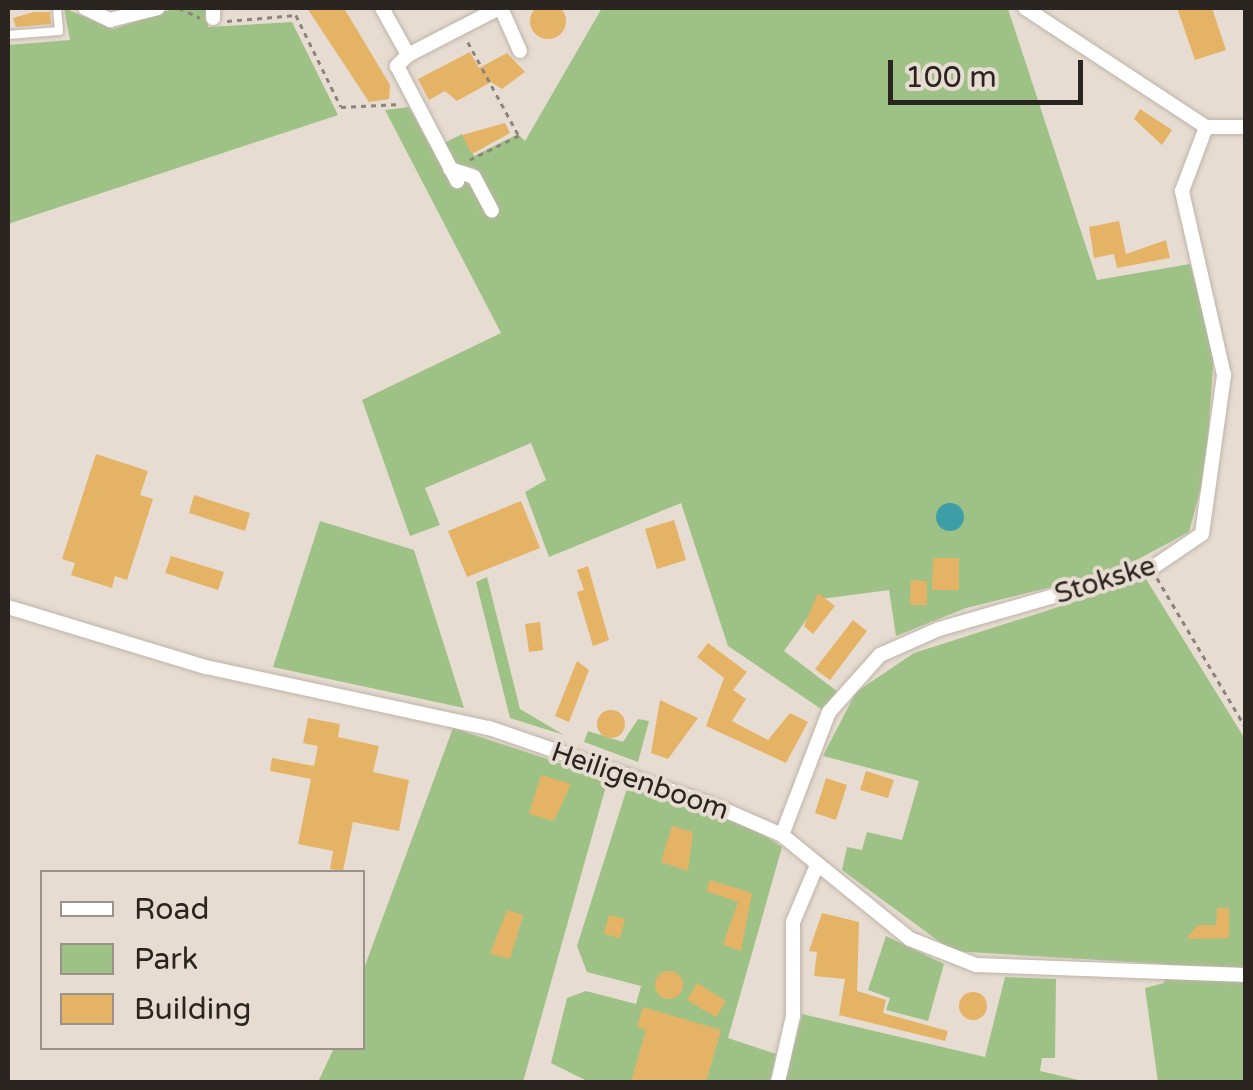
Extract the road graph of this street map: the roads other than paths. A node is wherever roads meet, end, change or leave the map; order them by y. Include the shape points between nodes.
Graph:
1 (58, 8) edge
2 (85, 8) edge
3 (158, 8) edge
4 (382, 8) edge
5 (500, 8) edge
6 (1025, 8) edge
7 (8, 34) edge
8 (520, 51) dead end
9 (408, 56) junction
10 (1246, 126) edge
11 (1206, 127) junction
12 (492, 211) dead end
13 (8, 607) edge
14 (782, 835) junction
15 (817, 865) junction
16 (1246, 975) edge
17 (778, 1082) edge

1 - 7 lane via 58,31
2 - 3 street via 110,20
4 - 9 street
5 - 8 street
5 - 9 street
6 - 11 street
9 - 12 street via 397,66 453,175 474,176
10 - 11 street
11 - 14 street, Stokske via 1182,212 1221,348 1219,437 1202,534 1152,568 940,628 880,655 829,712
13 - 14 street, Heiligenboom via 206,667 489,728
14 - 15 street, Heiligenboom
15 - 16 street, Heiligenboom via 910,939 976,965
15 - 17 street via 793,922 793,1016

